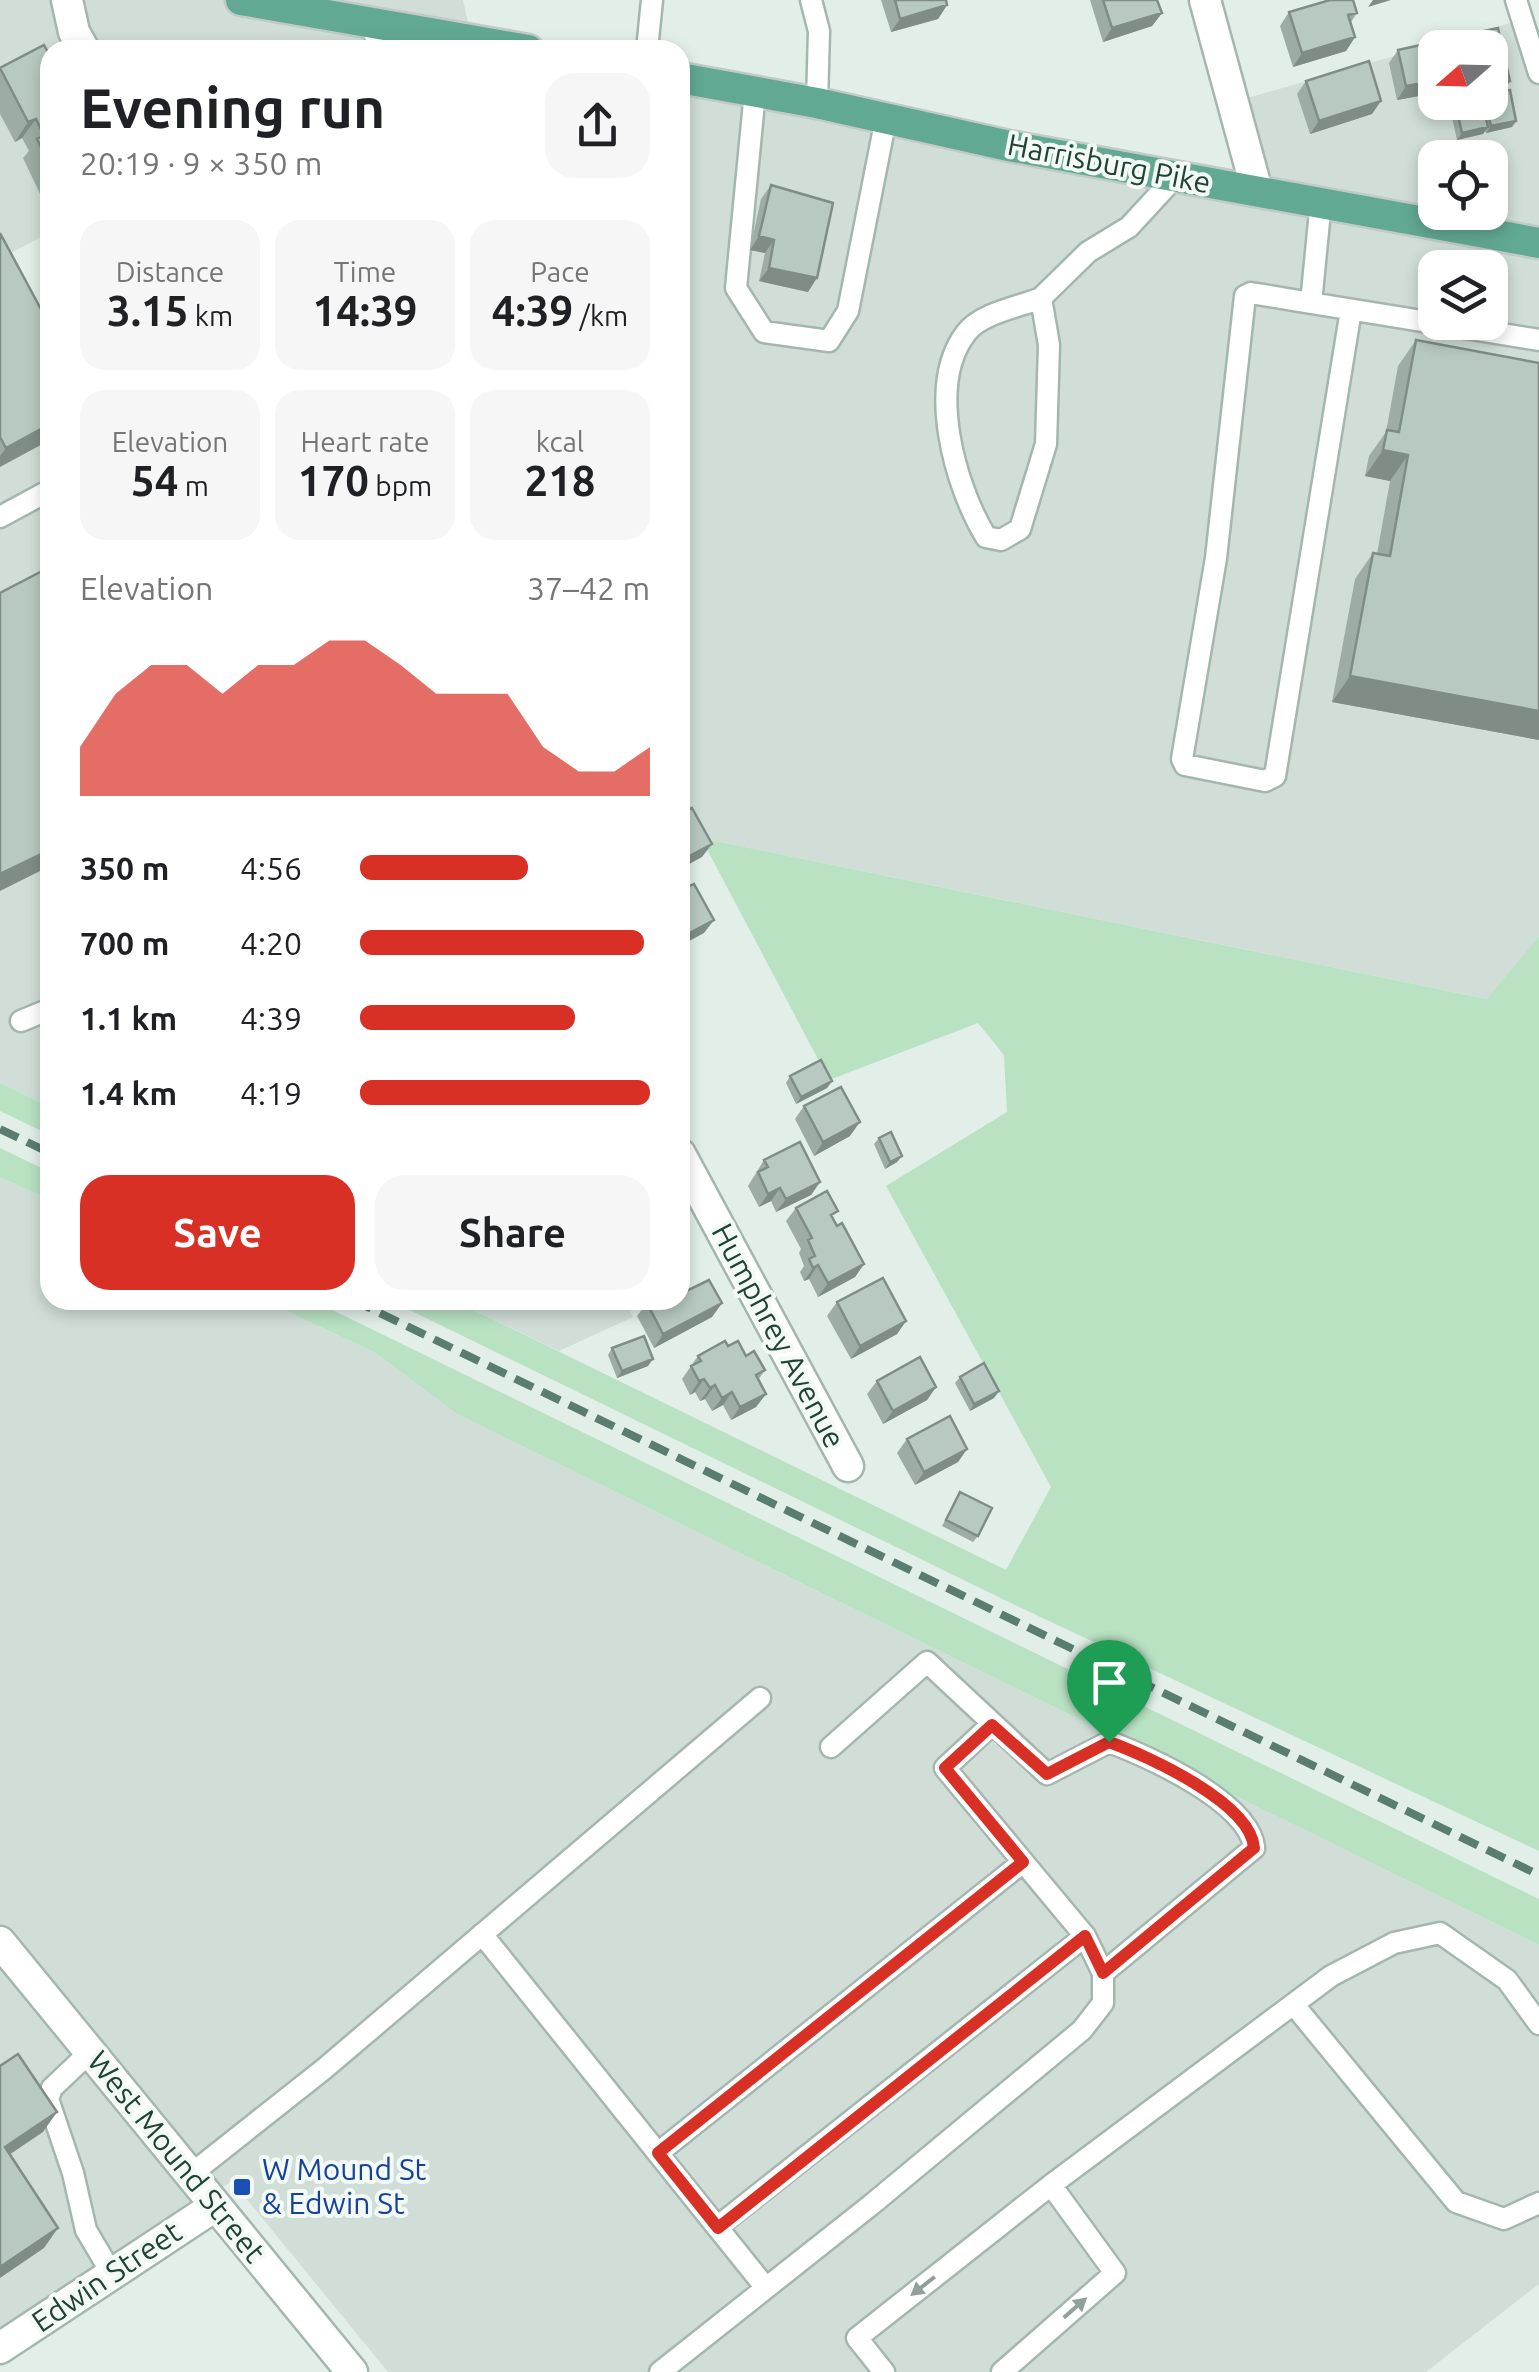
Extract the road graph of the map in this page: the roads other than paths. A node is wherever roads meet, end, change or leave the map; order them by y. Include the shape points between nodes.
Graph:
1 (67, 0) edge
2 (241, 0) edge
3 (652, 0) edge
4 (811, 0) edge
5 (1204, 0) edge
6 (1516, 0) edge
7 (369, 21) junction
8 (78, 40) edge
9 (377, 40) edge
10 (473, 40) edge
11 (648, 40) edge
12 (1539, 74) edge
13 (690, 80) edge
14 (756, 92) junction
15 (817, 103) junction
16 (886, 118) junction
17 (1176, 176) junction
18 (1257, 191) junction
19 (1321, 202) junction
20 (1539, 243) edge
21 (1042, 298) junction
22 (1311, 303) junction
23 (1351, 310) junction
24 (1539, 340) edge
25 (40, 495) edge
26 (0, 517) edge
27 (40, 1013) edge
28 (22, 1020) dead end
29 (690, 1173) edge
30 (848, 1466) dead end
31 (760, 1698) dead end
32 (992, 1725) junction
33 (831, 1746) dead end
34 (1023, 1862) junction
35 (482, 1934) junction
36 (1085, 1936) junction
37 (0, 1942) edge
38 (1103, 1973) junction
39 (1294, 2005) junction
40 (1539, 2024) edge
41 (90, 2052) junction
42 (658, 2153) junction
43 (190, 2175) junction
44 (1051, 2185) junction
45 (1539, 2203) edge
46 (215, 2206) junction
47 (718, 2228) junction
48 (112, 2274) junction
49 (766, 2288) junction
50 (0, 2348) edge
51 (352, 2372) edge
52 (660, 2372) edge
53 (884, 2372) edge
54 (1002, 2372) edge

1 - 8 street
2 - 7 main road
3 - 11 lane
4 - 15 lane via 819,31
5 - 18 street
6 - 12 lane
7 - 9 lane
7 - 10 main road
13 - 14 main road, Harrisburg Pike
14 - 15 main road, Harrisburg Pike
14 - 16 lane via 736,288 764,332 829,342 848,311
15 - 16 main road, Harrisburg Pike
16 - 17 main road, Harrisburg Pike
17 - 18 main road, Harrisburg Pike
17 - 21 lane via 1129,227 1088,252
18 - 19 main road, Harrisburg Pike
19 - 20 main road, Harrisburg Pike
19 - 22 lane
21 - 21 lane via 1050,345 1046,444 1020,529 1001,540 986,537 948,441 948,366 967,331
22 - 23 lane
22 - 23 lane via 1246,296 1186,765 1266,781 1275,776
23 - 24 lane
25 - 26 lane
27 - 28 lane
29 - 30 street, Humphrey Avenue
31 - 35 lane
32 - 33 lane via 928,1662
32 - 34 lane via 945,1768
32 - 38 lane via 1047,1774 1109,1742 1148,1756 1236,1812 1253,1834 1254,1848
34 - 36 lane
34 - 42 lane
35 - 42 lane
35 - 43 lane
36 - 38 lane
36 - 47 lane
37 - 41 street, West Mound Street
38 - 49 lane via 1103,2003 1082,2030
39 - 40 lane via 1331,1976 1394,1943 1440,1933 1506,1980
39 - 44 lane
39 - 45 lane via 1456,2202 1504,2219
41 - 43 street, West Mound Street
41 - 48 lane via 48,2099 86,2230
42 - 47 lane
43 - 46 street, West Mound Street
44 -> 53 lane via 858,2338
54 -> 44 lane via 1115,2274
46 - 48 street, Edwin Street
46 - 51 street, West Mound Street
47 - 49 lane
48 - 50 street, Edwin Street
49 - 52 lane

